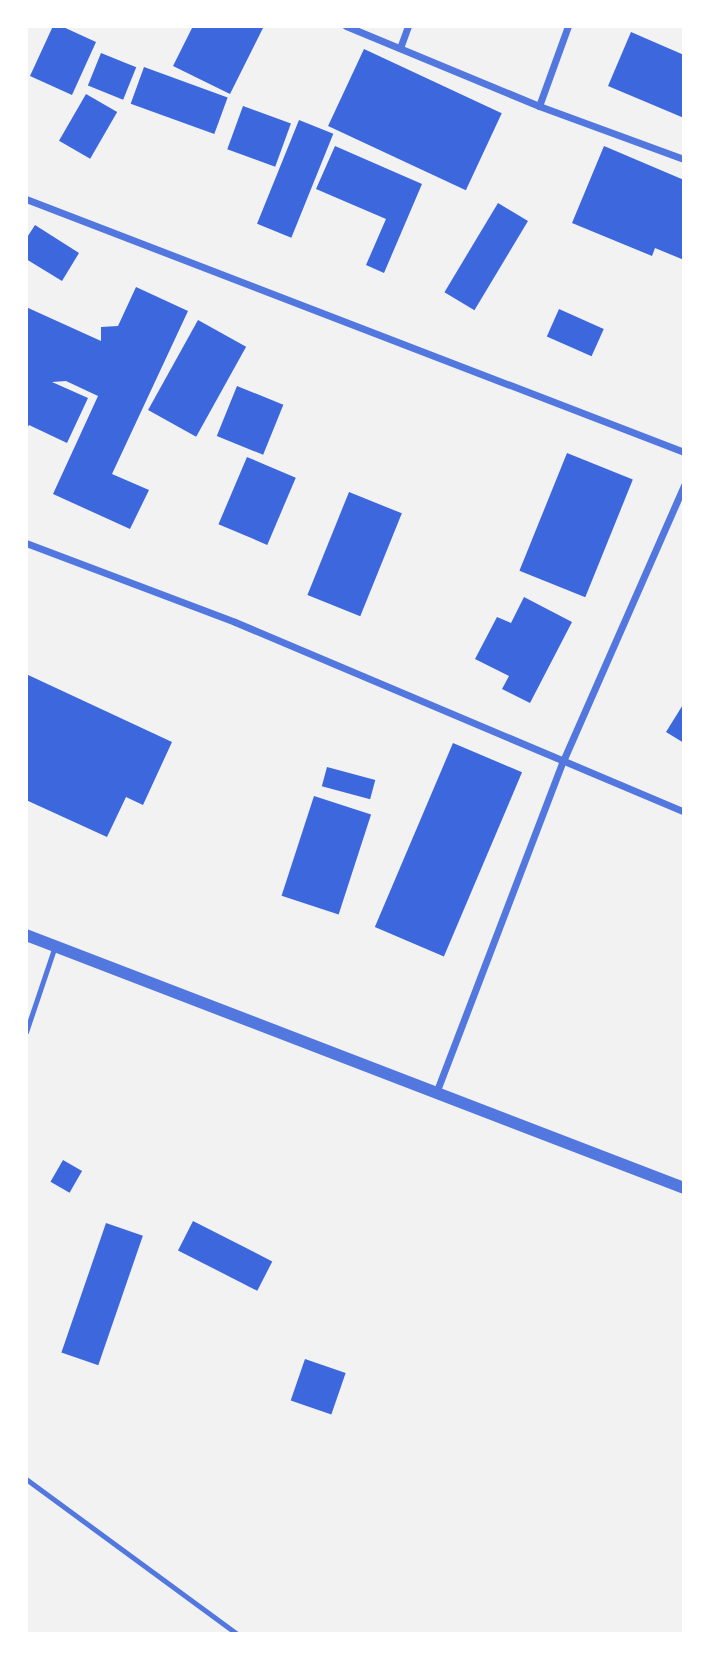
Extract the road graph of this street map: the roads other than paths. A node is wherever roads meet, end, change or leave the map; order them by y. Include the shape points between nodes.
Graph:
1 (346, 26) edge
2 (408, 26) edge
3 (568, 26) edge
4 (400, 48) junction
5 (539, 106) junction
6 (684, 159) edge
7 (26, 199) edge
8 (684, 452) edge
9 (684, 485) edge
10 (26, 543) edge
11 (563, 761) junction
12 (684, 812) edge
13 (26, 935) edge
14 (55, 946) junction
15 (26, 1032) edge
16 (436, 1093) junction
17 (684, 1188) edge
18 (26, 1479) edge
19 (237, 1634) edge

1 - 4 street
2 - 4 street
3 - 5 street
4 - 5 street
5 - 6 street
7 - 8 street
9 - 11 street
10 - 11 street via 235,622
11 - 12 street
11 - 16 street
13 - 14 street
14 - 15 lane
14 - 16 street
16 - 17 street
18 - 19 lane

